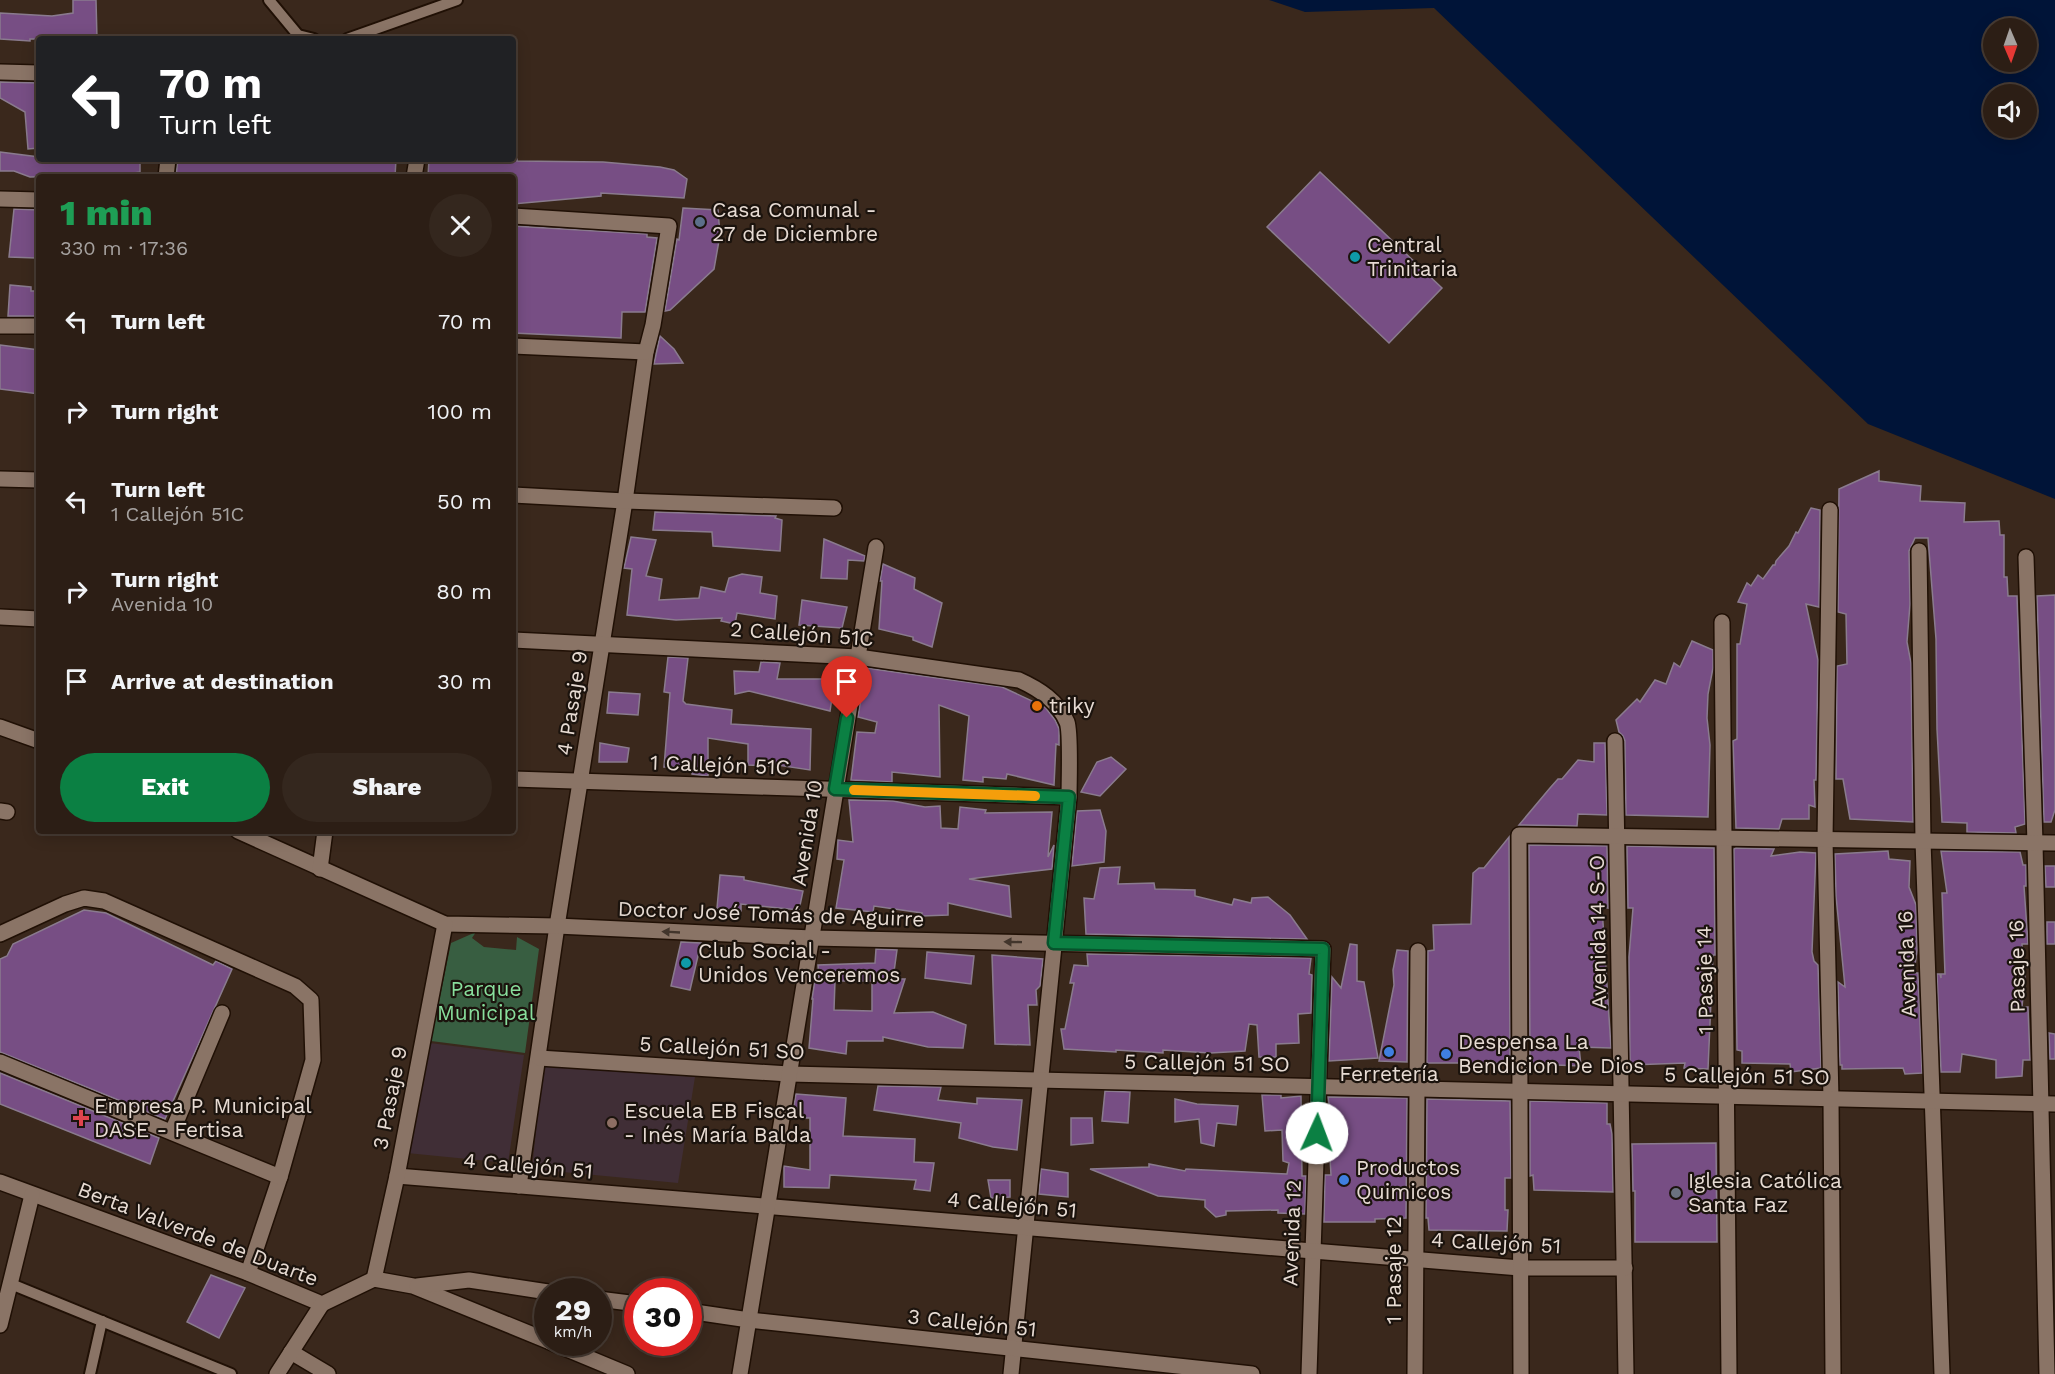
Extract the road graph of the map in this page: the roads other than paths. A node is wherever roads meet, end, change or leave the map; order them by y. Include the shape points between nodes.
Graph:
1 (269, 0) edge
2 (457, 0) edge
3 (302, 36) edge
4 (355, 36) edge
5 (0, 72) edge
6 (36, 73) edge
7 (0, 199) edge
8 (36, 200) edge
9 (516, 216) edge
10 (0, 326) edge
11 (36, 326) edge
12 (516, 346) edge
13 (646, 352) junction
14 (0, 479) edge
15 (36, 480) edge
16 (516, 495) edge
17 (625, 501) junction
18 (834, 508) dead end
19 (1830, 510) dead end
20 (876, 547) dead end
21 (1919, 552) dead end
22 (2026, 557) dead end
23 (0, 618) edge
24 (36, 619) edge
25 (1722, 622) dead end
26 (516, 640) edge
27 (602, 645) junction
28 (858, 657) junction
29 (0, 727) edge
30 (36, 740) edge
31 (1615, 741) dead end
32 (516, 779) edge
33 (580, 781) junction
34 (835, 789) junction
35 (1069, 797) junction
36 (244, 834) edge
37 (325, 834) edge
38 (1617, 837) junction
39 (1724, 838) junction
40 (1825, 840) junction
41 (1923, 841) junction
42 (2035, 843) junction
43 (2055, 843) edge
44 (320, 869) junction
45 (445, 924) junction
46 (557, 926) junction
47 (0, 934) edge
48 (812, 938) junction
49 (1054, 943) junction
50 (1323, 949) joint
51 (1418, 951) dead end
52 (222, 1013) dead end
53 (539, 1058) junction
54 (0, 1062) edge
55 (789, 1074) junction
56 (1041, 1080) junction
57 (1318, 1086) junction
58 (1417, 1089) junction
59 (1520, 1091) junction
60 (1622, 1094) junction
61 (1727, 1096) junction
62 (1831, 1099) junction
63 (1933, 1101) junction
64 (2048, 1104) edge
65 (172, 1132) junction
66 (397, 1176) junction
67 (280, 1177) junction
68 (0, 1182) edge
69 (519, 1186) junction
70 (32, 1195) junction
71 (768, 1207) junction
72 (1026, 1227) junction
73 (1313, 1251) junction
74 (1415, 1259) junction
75 (1520, 1268) junction
76 (1624, 1268) junction
77 (248, 1273) junction
78 (374, 1279) junction
79 (11, 1284) junction
80 (414, 1286) junction
81 (534, 1290) edge
82 (322, 1304) junction
83 (702, 1313) edge
84 (749, 1320) junction
85 (102, 1321) junction
86 (0, 1325) edge
87 (534, 1336) edge
88 (1014, 1348) junction
89 (291, 1352) junction
90 (583, 1356) edge
91 (90, 1374) edge
92 (231, 1374) edge
93 (277, 1374) edge
94 (328, 1374) edge
95 (627, 1374) edge
96 (740, 1374) edge
97 (1011, 1374) edge
98 (1252, 1374) edge
99 (1309, 1374) edge
100 (1415, 1374) edge
101 (1521, 1374) edge
102 (1626, 1374) edge
103 (1729, 1374) edge
104 (1833, 1374) edge
105 (1942, 1374) edge
106 (2047, 1374) edge

1 - 3 lane
2 - 4 lane
5 - 6 street
7 - 8 street
9 - 13 street, 4 Pasaje 9 via 669,226
10 - 11 street
12 - 13 street
13 - 17 street, 4 Pasaje 9
14 - 15 street
16 - 17 street
17 - 18 street
17 - 27 street, 4 Pasaje 9
19 - 40 street
20 - 28 street, Avenida 10
21 - 41 street, Avenida 16
22 - 42 street, Pasaje 16
23 - 24 street
25 - 39 street, 1 Pasaje 14
26 - 27 street, 2 Callejón 51C
27 - 28 street, 2 Callejón 51C
27 - 33 street, 4 Pasaje 9
28 - 34 street, Avenida 10
28 - 35 street, 2 Callejón 51C via 1019,680 1039,690 1058,707 1068,724
29 - 30 street
31 - 38 street, Avenida 14 S-O
32 - 33 street, 1 Callejón 51C
33 - 34 street, 1 Callejón 51C
33 - 46 street, 4 Pasaje 9
34 - 35 street, 1 Callejón 51C
34 - 48 street, Avenida 10
35 - 49 street
36 - 44 street, Doctor José Tomás de Aguirre
37 - 44 street
38 - 39 street
38 - 59 street via 1519,835
38 - 60 street, Avenida 14 S-O
39 - 40 street
39 - 61 street, 1 Pasaje 14
40 - 41 street
40 - 62 street
41 - 42 street
41 - 63 street, Avenida 16
42 - 43 street
42 - 64 street, Pasaje 16
44 - 45 street, Doctor José Tomás de Aguirre
45 - 46 street, Doctor José Tomás de Aguirre
45 - 66 street, 3 Pasaje 9
48 -> 46 street, Doctor José Tomás de Aguirre
46 - 53 street, 4 Pasaje 9
47 - 67 street via 65,904 84,898 104,901 295,986 310,1000 313,1060
49 -> 48 street, Doctor José Tomás de Aguirre
48 - 55 street, Avenida 10
49 - 50 street, Doctor José Tomás de Aguirre
49 - 56 street
50 - 57 street, Avenida 12
51 - 58 street, 1 Pasaje 12
52 - 65 street
53 - 55 street, 5 Callejón 51 SO
53 - 69 street, 4 Pasaje 9
54 - 65 street
55 - 56 street, 5 Callejón 51 SO
55 - 71 street, Avenida 10
56 - 57 street, 5 Callejón 51 SO
56 - 72 street
57 - 58 street, 5 Callejón 51 SO
57 - 73 street, Avenida 12
58 - 59 street, 5 Callejón 51 SO
58 - 74 street, 1 Pasaje 12
59 - 60 street, 5 Callejón 51 SO
59 - 75 street
60 - 61 street, 5 Callejón 51 SO
60 - 76 street, Avenida 14 S-O
61 - 62 street, 5 Callejón 51 SO
61 - 103 street, 1 Pasaje 14
62 - 63 street, 5 Callejón 51 SO
62 - 104 street
63 - 64 street, 5 Callejón 51 SO
63 - 105 street, Avenida 16
64 - 106 street, Pasaje 16
65 - 67 street
66 - 69 street, 4 Callejón 51
66 - 78 street, 3 Pasaje 9
67 - 77 street
68 - 70 street, Berta Valverde de Duarte
69 - 71 street, 4 Callejón 51
70 - 77 street, Berta Valverde de Duarte
70 - 79 street
71 - 72 street, 4 Callejón 51
71 - 84 street, Avenida 10
72 - 73 street, 4 Callejón 51
72 - 88 street
73 - 74 street, 4 Callejón 51
73 - 99 street, Avenida 12
74 - 75 street, 4 Callejón 51
74 - 100 street, 1 Pasaje 12
75 - 76 street, 4 Callejón 51
75 - 101 street
76 - 102 street, Avenida 14 S-O
77 - 82 street, Berta Valverde de Duarte
78 - 80 street
78 - 82 street, Berta Valverde de Duarte
79 - 85 lane
79 - 86 street
80 - 81 street via 469,1280
80 - 87 street
82 - 89 street
83 - 84 street, 3 Callejón 51
84 - 88 street, 3 Callejón 51
84 - 96 street, Avenida 10
85 - 91 lane
85 - 92 lane
88 - 97 street
88 - 98 street, 3 Callejón 51
89 - 93 street
89 - 94 street
90 - 95 street

